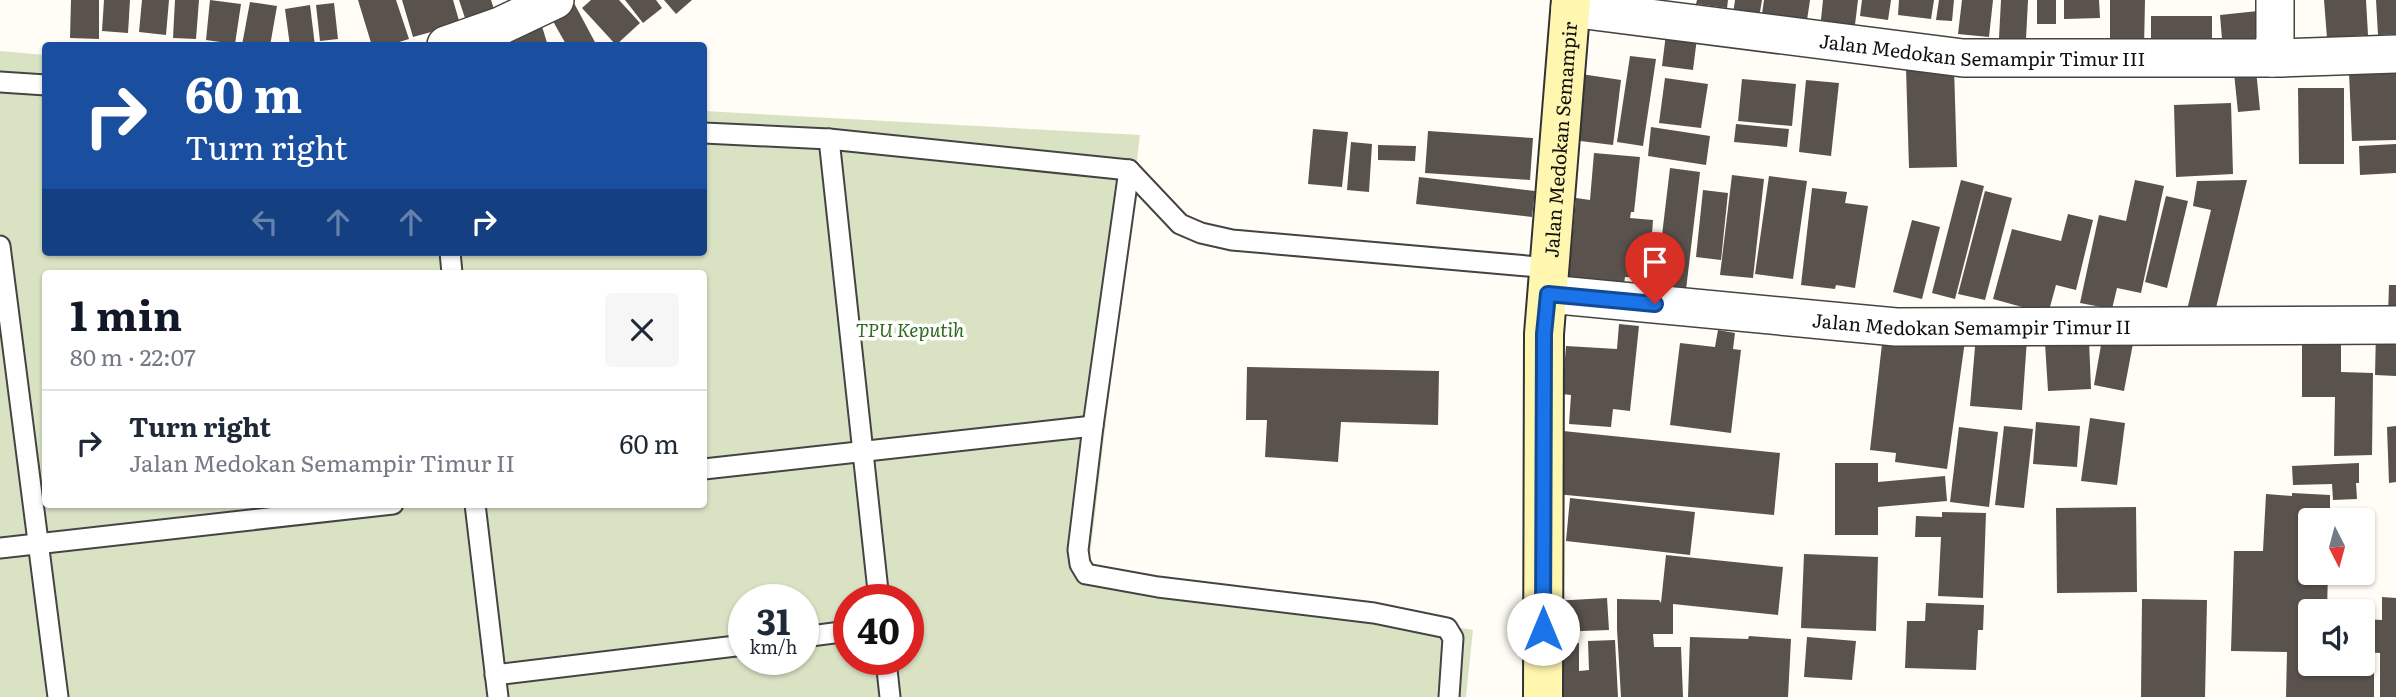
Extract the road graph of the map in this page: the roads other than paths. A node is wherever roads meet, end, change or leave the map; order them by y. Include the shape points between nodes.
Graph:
1 (555, 0) edge
2 (2275, 0) edge
3 (1571, 4) edge
4 (455, 42) edge
5 (2396, 54) edge
6 (2272, 58) junction
7 (0, 82) edge
8 (42, 85) edge
9 (707, 133) edge
10 (829, 139) junction
11 (1129, 170) junction
12 (0, 246) edge
13 (1549, 281) junction
14 (2396, 325) edge
15 (1093, 426) junction
16 (863, 452) junction
17 (707, 470) edge
18 (357, 508) edge
19 (475, 508) edge
20 (38, 543) junction
21 (0, 548) edge
22 (878, 584) edge
23 (728, 647) edge
24 (495, 675) junction
25 (888, 675) edge
26 (58, 697) edge
27 (498, 697) edge
28 (890, 697) edge
29 (1449, 697) edge
30 (1543, 697) edge

1 - 4 street
2 - 6 street
3 - 6 street, Jalan Medokan Semampir Timur III via 1963,58
3 - 13 street, Jalan Medokan Semampir
5 - 6 street, Jalan Medokan Semampir Timur III
7 - 8 lane
9 - 10 lane
10 - 11 lane
10 - 16 lane
11 - 13 lane via 1180,224 1201,233
11 - 15 lane
12 - 20 lane
13 - 14 street, Jalan Medokan Semampir Timur II via 1896,327
13 - 30 street, Jalan Medokan Semampir via 1544,334
15 - 16 lane
15 - 29 lane via 1078,550 1086,574 1374,613 1447,628 1452,638
16 - 17 lane
16 - 22 lane
18 - 20 lane
19 - 24 lane
20 - 21 lane
20 - 26 lane
23 - 24 lane
24 - 27 lane
25 - 28 lane

